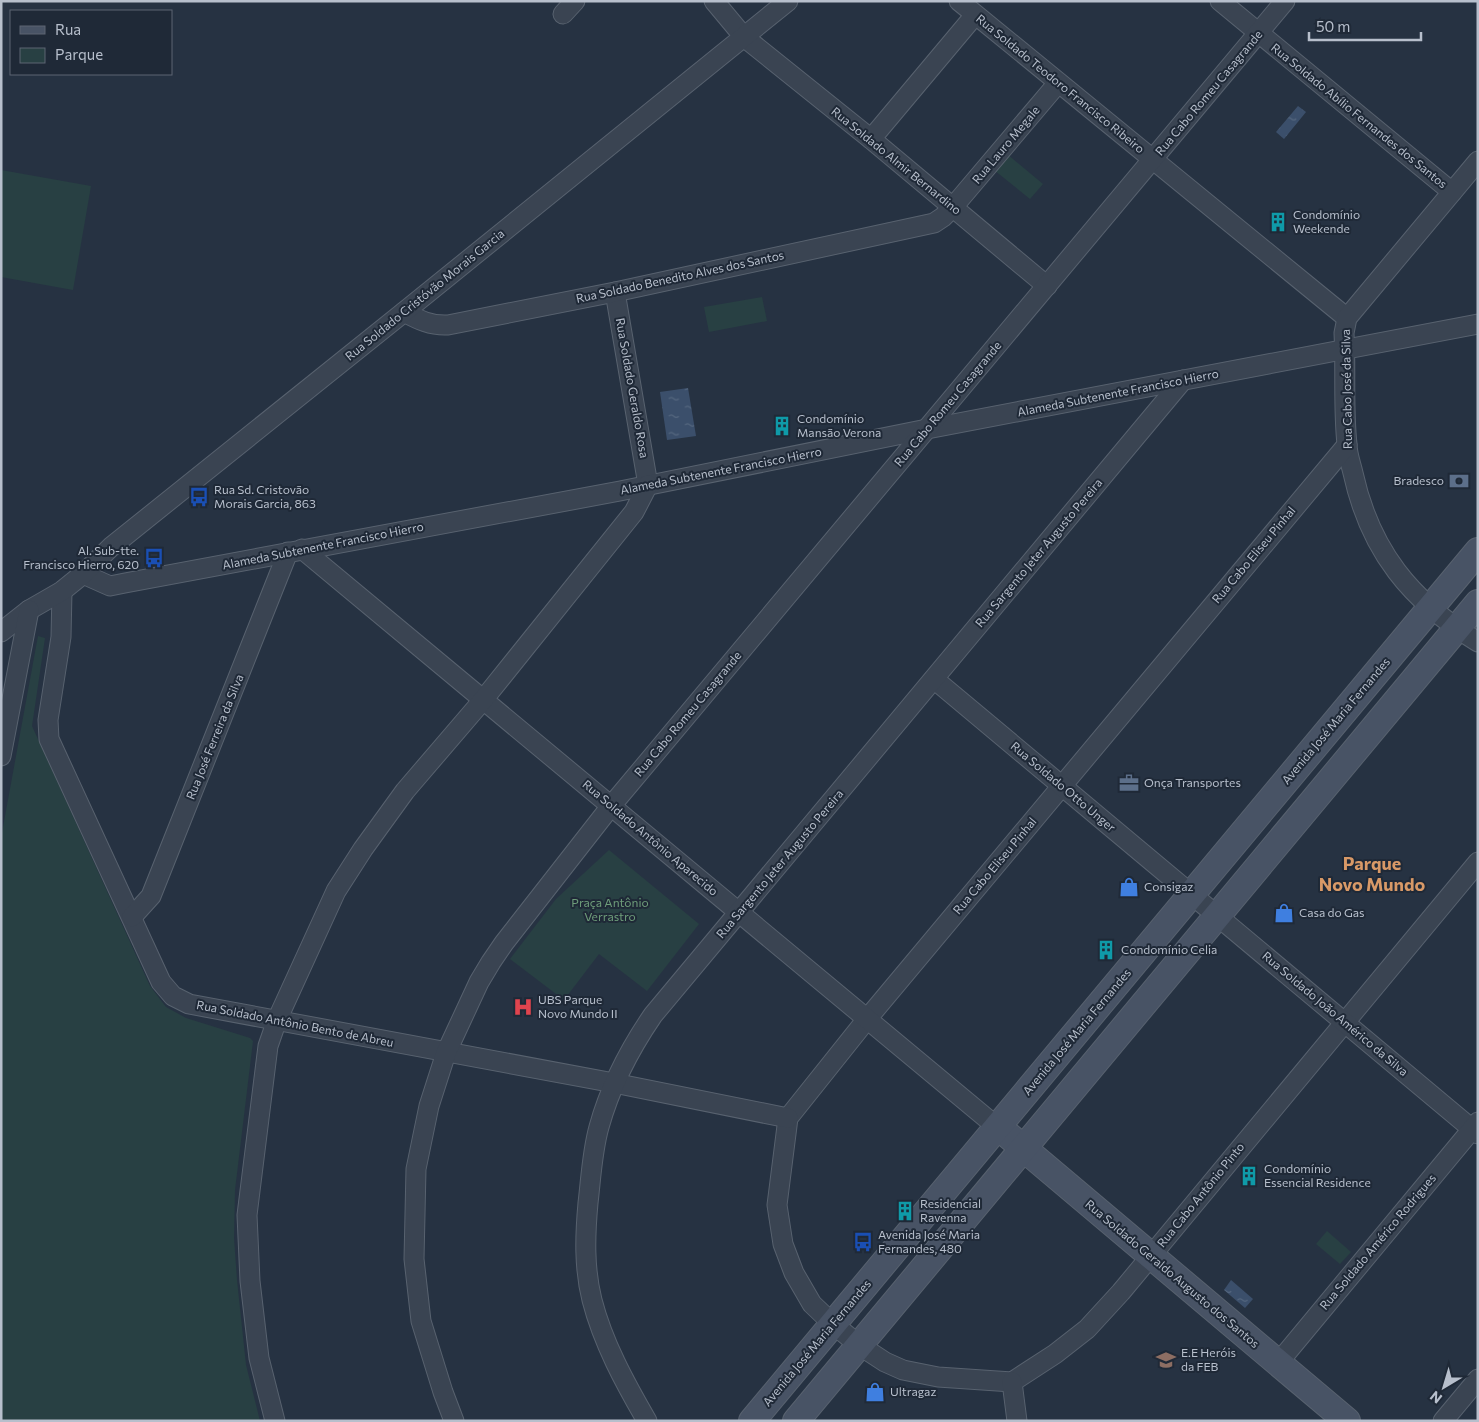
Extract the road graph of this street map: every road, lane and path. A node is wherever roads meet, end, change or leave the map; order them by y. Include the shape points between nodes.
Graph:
1 (714, 1) edge
2 (788, 1) edge
3 (959, 1) edge
4 (1220, 1) edge
5 (1285, 1) edge
6 (975, 15) junction
7 (1259, 33) junction
8 (744, 37) junction
9 (1058, 83) junction
10 (871, 139) junction
11 (1153, 160) junction
12 (1478, 161) edge
13 (1452, 192) junction
14 (953, 207) junction
15 (1047, 286) junction
16 (615, 292) junction
17 (404, 312) junction
18 (1347, 318) junction
19 (1478, 324) edge
20 (1345, 349) junction
21 (1183, 380) junction
22 (927, 430) junction
23 (1346, 445) junction
24 (648, 485) junction
25 (295, 550) junction
26 (1478, 551) edge
27 (83, 574) junction
28 (62, 591) junction
29 (1478, 603) edge
30 (1430, 608) junction
31 (29, 610) junction
32 (1, 632) edge
33 (1467, 636) edge
34 (1, 670) edge
35 (934, 679) junction
36 (15, 684) junction
37 (484, 700) junction
38 (1, 756) edge
39 (1062, 786) junction
40 (611, 806) junction
41 (1478, 862) edge
42 (1191, 894) junction
43 (739, 912) junction
44 (1217, 916) junction
45 (132, 917) junction
46 (867, 1019) junction
47 (277, 1020) junction
48 (1343, 1022) junction
49 (446, 1053) junction
50 (614, 1084) junction
51 (788, 1118) junction
52 (997, 1127) junction
53 (1476, 1128) edge
54 (1023, 1148) junction
55 (1150, 1256) junction
56 (833, 1324) junction
57 (859, 1345) junction
58 (1278, 1363) junction
59 (1478, 1379) edge
60 (1012, 1382) junction
61 (275, 1421) edge
62 (454, 1421) edge
63 (647, 1421) edge
64 (752, 1421) edge
65 (796, 1421) edge
66 (1018, 1421) edge
67 (1347, 1421) edge
68 (1443, 1421) edge

1 - 8 street, Rua Soldado Almir Bernardino
2 - 8 street, Rua Soldado Cristóvão Morais Garcia
3 - 6 street, Rua Soldado Teodoro Francisco Ribeiro
4 - 7 street, Rua Soldado Abílio Fernandes dos Santos
5 - 7 street, Rua Cabo Romeu Casagrande
6 - 9 street, Rua Soldado Teodoro Francisco Ribeiro
6 - 10 street
7 - 11 street, Rua Cabo Romeu Casagrande
7 - 13 street, Rua Soldado Abílio Fernandes dos Santos
8 - 10 street, Rua Soldado Almir Bernardino
8 - 17 street, Rua Soldado Cristóvão Morais Garcia
9 - 11 street, Rua Soldado Teodoro Francisco Ribeiro
9 - 14 street, Rua Lauro Megale
10 - 14 street, Rua Soldado Almir Bernardino
11 - 15 street, Rua Cabo Romeu Casagrande
11 - 18 street, Rua Soldado Teodoro Francisco Ribeiro
12 - 13 street, Rua Cabo José da Silva
13 - 18 street, Rua Cabo José da Silva
14 - 15 street, Rua Soldado Almir Bernardino
14 - 16 street, Rua Soldado Benedito Alves dos Santos via 934,222
15 - 22 street, Rua Cabo Romeu Casagrande
16 - 17 street, Rua Soldado Benedito Alves dos Santos via 448,325 422,322
16 - 24 street, Rua Soldado Geraldo Rosa
17 - 27 street, Rua Soldado Cristóvão Morais Garcia via 111,547
18 - 20 street, Rua Cabo José da Silva
19 - 20 street, Alameda Subtenente Francisco Hierro
20 - 21 street, Alameda Subtenente Francisco Hierro
20 - 23 street, Rua Cabo José da Silva
21 - 22 street, Alameda Subtenente Francisco Hierro
21 - 35 street, Rua Sargento Jeter Augusto Pereira
22 - 24 street, Alameda Subtenente Francisco Hierro
22 - 40 street, Rua Cabo Romeu Casagrande
23 - 30 street, Rua Cabo José da Silva via 1358,497 1377,542 1391,566
23 - 39 street, Rua Cabo Eliseu Pinhal
24 - 25 street, Alameda Subtenente Francisco Hierro
24 - 37 street via 634,512
25 - 27 street, Alameda Subtenente Francisco Hierro via 110,586
25 - 37 street, Rua Soldado Antônio Aparecido
25 - 45 street, Rua José Ferreira da Silva via 151,896
26 - 30 main road, Avenida José Maria Fernandes
27 - 28 street, Rua Soldado Cristóvão Morais Garcia
28 - 31 street, Rua Soldado Cristóvão Morais Garcia
28 - 45 street, Rua Soldado Antônio Bento de Abreu via 61,637 48,720 49,739
29 - 33 main road
30 - 33 street, Rua Cabo José da Silva
30 - 42 main road, Avenida José Maria Fernandes
31 - 32 street, Rua Soldado Cristóvão Morais Garcia
31 - 36 street
33 - 44 main road
34 - 36 street
35 - 39 street, Rua Soldado Otto Unger
35 - 43 street, Rua Sargento Jeter Augusto Pereira
36 - 38 street
37 - 40 street, Rua Soldado Antônio Aparecido
37 - 47 street via 405,791 363,849 336,891
39 - 42 street, Rua Soldado Otto Unger
39 - 46 street, Rua Cabo Eliseu Pinhal
40 - 43 street, Rua Soldado Antônio Aparecido
40 - 49 street, Rua Cabo Romeu Casagrande via 504,943 479,982
41 - 48 street, Rua Cabo Antônio Pinto
42 - 44 street, Rua Soldado João Américo da Silva
42 - 52 main road, Avenida José Maria Fernandes
43 - 46 street, Rua Soldado Antônio Aparecido
43 - 50 street, Rua Sargento Jeter Augusto Pereira via 653,1015 632,1047
44 - 48 street, Rua Soldado João Américo da Silva
44 - 54 main road
45 - 47 street, Rua Soldado Antônio Bento de Abreu via 161,982 173,996 190,1004
46 - 51 street, Rua Cabo Eliseu Pinhal
46 - 52 street, Rua Soldado Antônio Aparecido
47 - 49 street, Rua Soldado Antônio Bento de Abreu
47 - 61 street via 268,1046 247,1215 250,1281 259,1358
48 - 53 street, Rua Soldado João Américo da Silva
48 - 55 street, Rua Cabo Antônio Pinto
49 - 50 street, Rua Soldado Antônio Bento de Abreu
49 - 62 street, Rua Cabo Romeu Casagrande via 429,1106 416,1168 414,1258 421,1320
50 - 51 street, Rua Soldado Antônio Bento de Abreu
50 - 63 street, Rua Sargento Jeter Augusto Pereira via 599,1128 592,1167 585,1236 586,1272 592,1302 611,1355
51 - 56 street via 777,1205 782,1244 812,1304
52 - 54 main road, Rua Soldado Geraldo Augusto dos Santos
52 - 56 main road, Avenida José Maria Fernandes
53 - 58 street, Rua Soldado Américo Rodrigues
54 - 55 main road, Rua Soldado Geraldo Augusto dos Santos
54 - 57 main road
55 - 58 main road, Rua Soldado Geraldo Augusto dos Santos
55 - 60 street, Rua Cabo Antônio Pinto via 1088,1329
56 - 57 street
56 - 64 main road, Avenida José Maria Fernandes
57 - 60 street via 903,1370 938,1377
57 - 65 main road
58 - 67 main road, Rua Soldado Geraldo Augusto dos Santos
59 - 68 street
60 - 66 street

